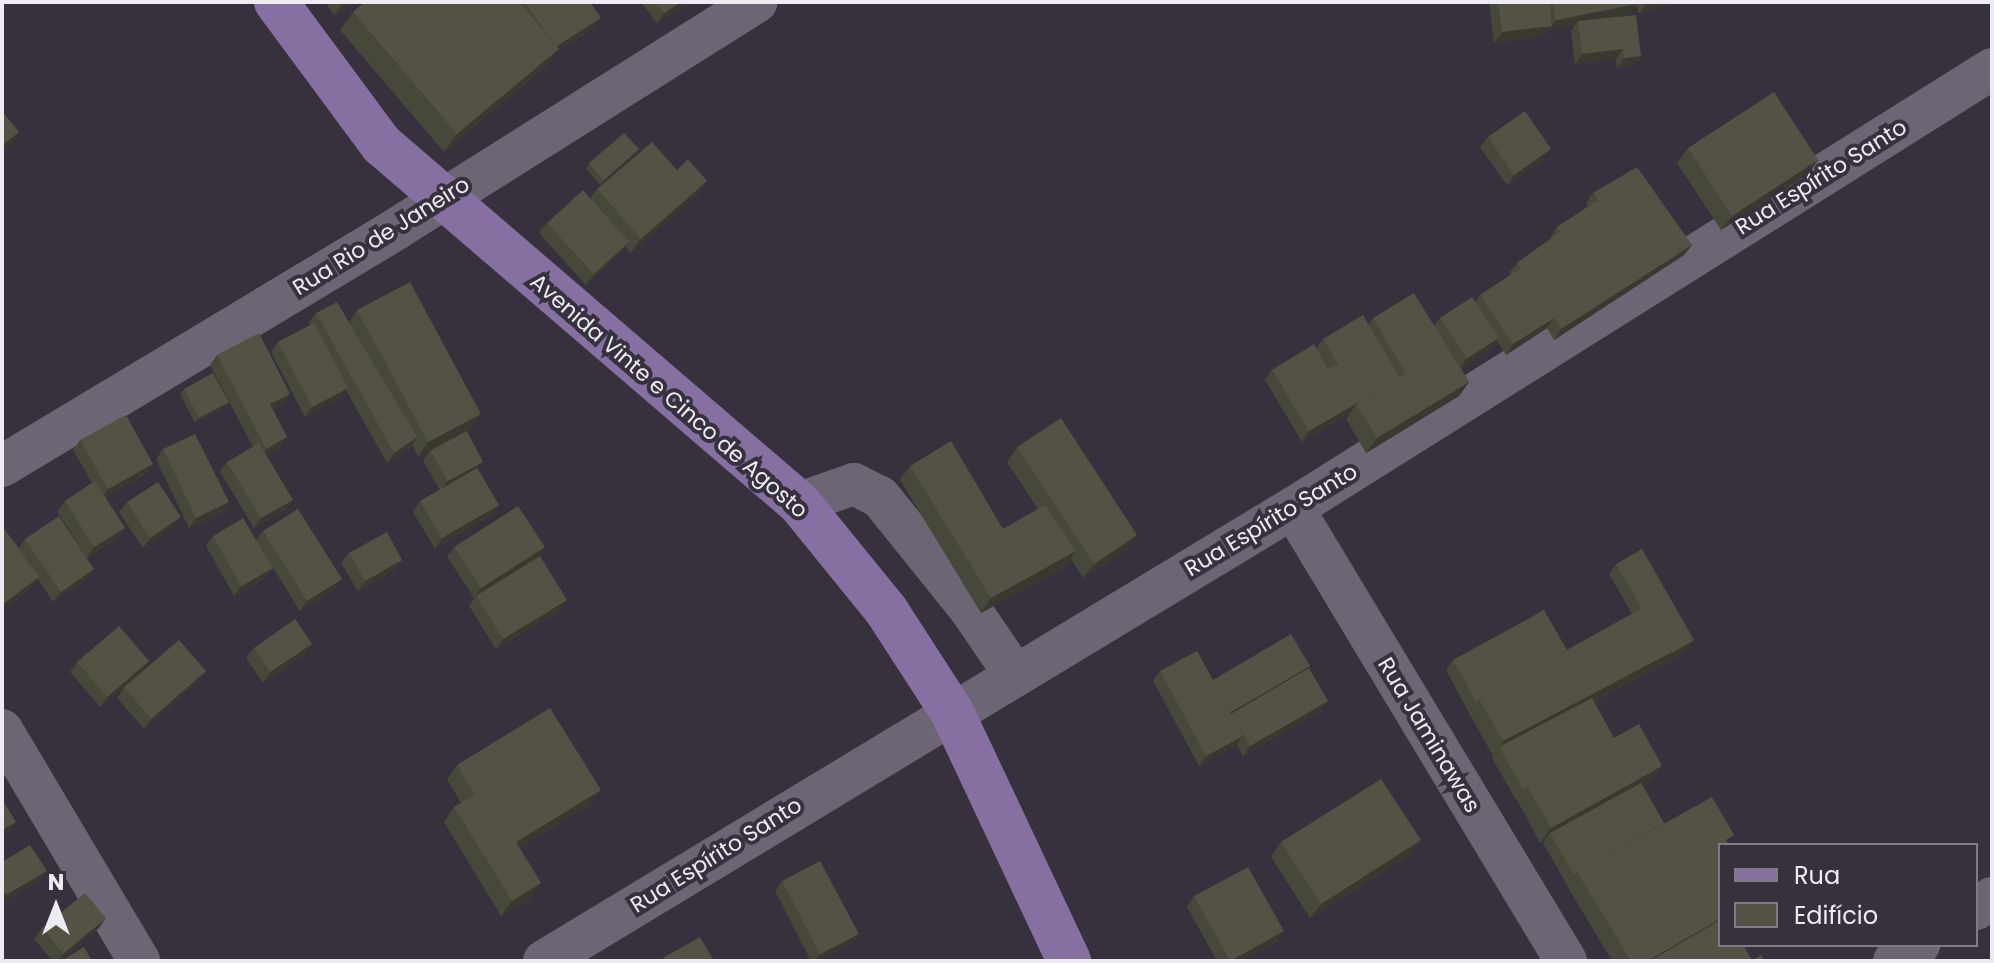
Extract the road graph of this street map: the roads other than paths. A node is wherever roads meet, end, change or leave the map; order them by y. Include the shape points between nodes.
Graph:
1 (276, 2) edge
2 (757, 2) edge
3 (1992, 69) edge
4 (439, 199) junction
5 (2, 466) edge
6 (799, 503) junction
7 (1293, 508) junction
8 (1015, 675) junction
9 (952, 712) junction
10 (2, 730) edge
11 (1916, 947) edge
12 (139, 961) edge
13 (544, 961) edge
14 (1069, 961) edge
15 (1566, 961) edge
16 (1894, 961) edge

1 - 4 main road, Avenida Vinte e Cinco de Agosto via 381,144
2 - 4 street, Rua Rio de Janeiro
3 - 7 street, Rua Espírito Santo
4 - 5 street, Rua Rio de Janeiro
4 - 6 main road, Avenida Vinte e Cinco de Agosto
6 - 8 street via 854,484 880,497 970,609
6 - 9 main road, Avenida Vinte e Cinco de Agosto via 886,610
7 - 8 street, Rua Espírito Santo
7 - 15 street, Rua Jaminawas
8 - 9 street, Rua Espírito Santo
9 - 13 street, Rua Espírito Santo
9 - 14 main road, Avenida Vinte e Cinco de Agosto
10 - 12 street
11 - 16 street

